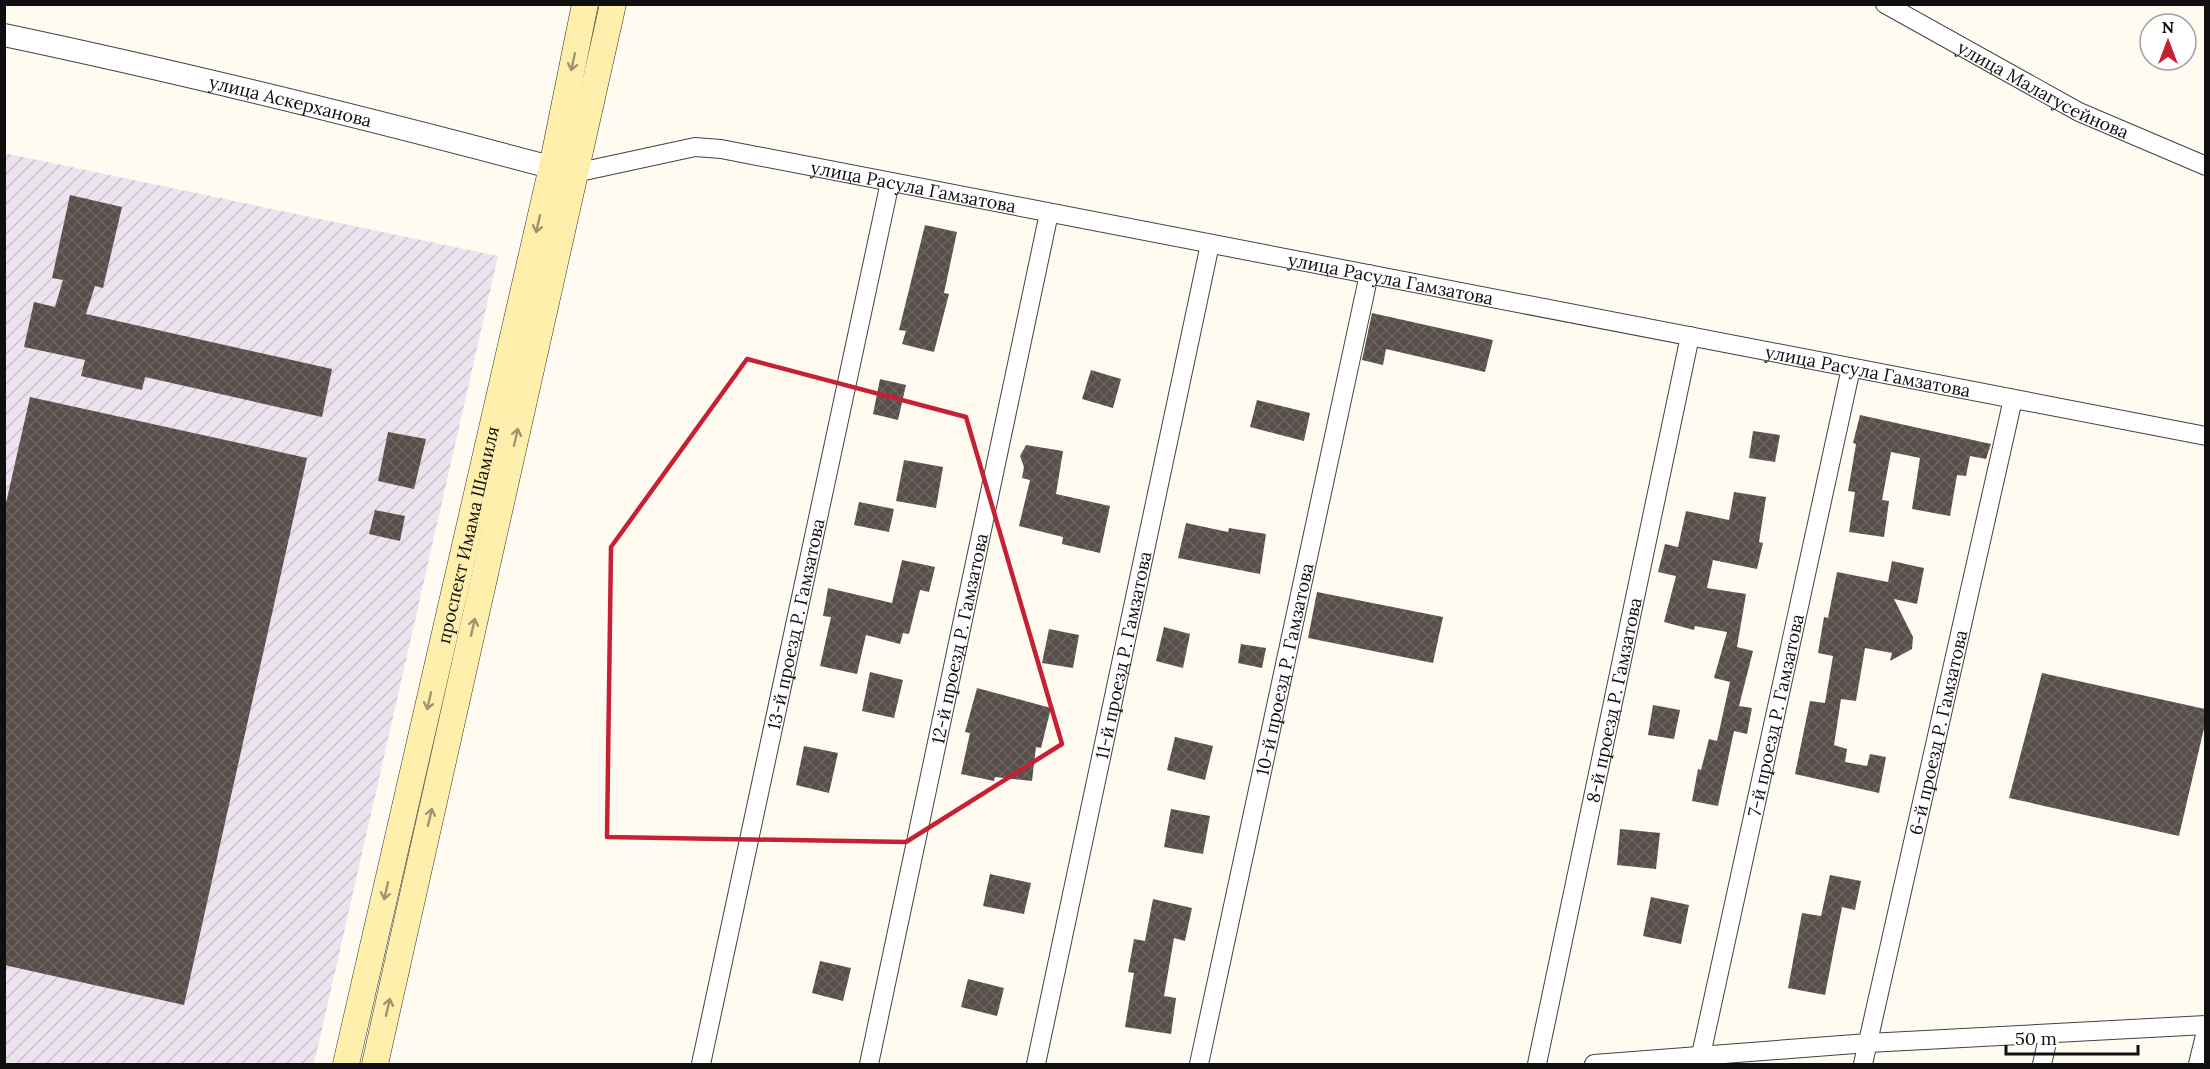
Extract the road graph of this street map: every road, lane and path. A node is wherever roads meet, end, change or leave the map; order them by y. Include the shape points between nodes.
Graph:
1 (585, 4) edge
2 (613, 4) edge
3 (1886, 4) edge
4 (4, 35) edge
5 (2205, 166) edge
6 (563, 170) junction
7 (890, 182) junction
8 (1049, 213) junction
9 (1210, 244) junction
10 (1369, 274) junction
11 (1690, 336) junction
12 (1851, 368) junction
13 (2013, 399) junction
14 (2205, 436) edge
15 (2205, 1025) edge
16 (2205, 1031) edge
17 (2049, 1034) junction
18 (1868, 1044) junction
19 (1700, 1060) edge
20 (346, 1065) edge
21 (375, 1065) edge
22 (701, 1065) edge
23 (869, 1065) edge
24 (1036, 1065) edge
25 (1200, 1065) edge
26 (1537, 1065) edge
27 (1594, 1065) edge
28 (1863, 1065) edge
29 (2042, 1065) edge
30 (2198, 1065) edge

1 -> 6 main road, проспект Имама Шамиля
2 - 6 main road, проспект Имама Шамиля
3 - 5 street, улица Малагусейнова via 2079,112
4 - 6 street, улица Аскерханова via 326,108
6 - 7 street, улица Расула Гамзатова via 695,147
6 -> 20 main road, проспект Имама Шамиля
21 -> 6 main road, проспект Имама Шамиля
7 - 8 street, улица Расула Гамзатова
7 - 22 street, 13-й проезд Р. Гамзатова
8 - 9 street, улица Расула Гамзатова
8 - 23 street, 12-й проезд Р. Гамзатова
9 - 10 street, улица Расула Гамзатова
9 - 24 street, 11-й проезд Р. Гамзатова
10 - 11 street, улица Расула Гамзатова
10 - 25 street, 10-й проезд Р. Гамзатова
11 - 12 street, улица Расула Гамзатова
11 - 26 street, 8-й проезд Р. Гамзатова
12 - 13 street, улица Расула Гамзатова
12 - 19 street, 7-й проезд Р. Гамзатова
13 - 14 street, улица Расула Гамзатова
13 - 18 street, 6-й проезд Р. Гамзатова
15 - 17 street
16 - 30 street
17 - 18 street
17 - 29 street
18 - 19 street
18 - 28 street, 6-й проезд Р. Гамзатова
19 - 27 street

